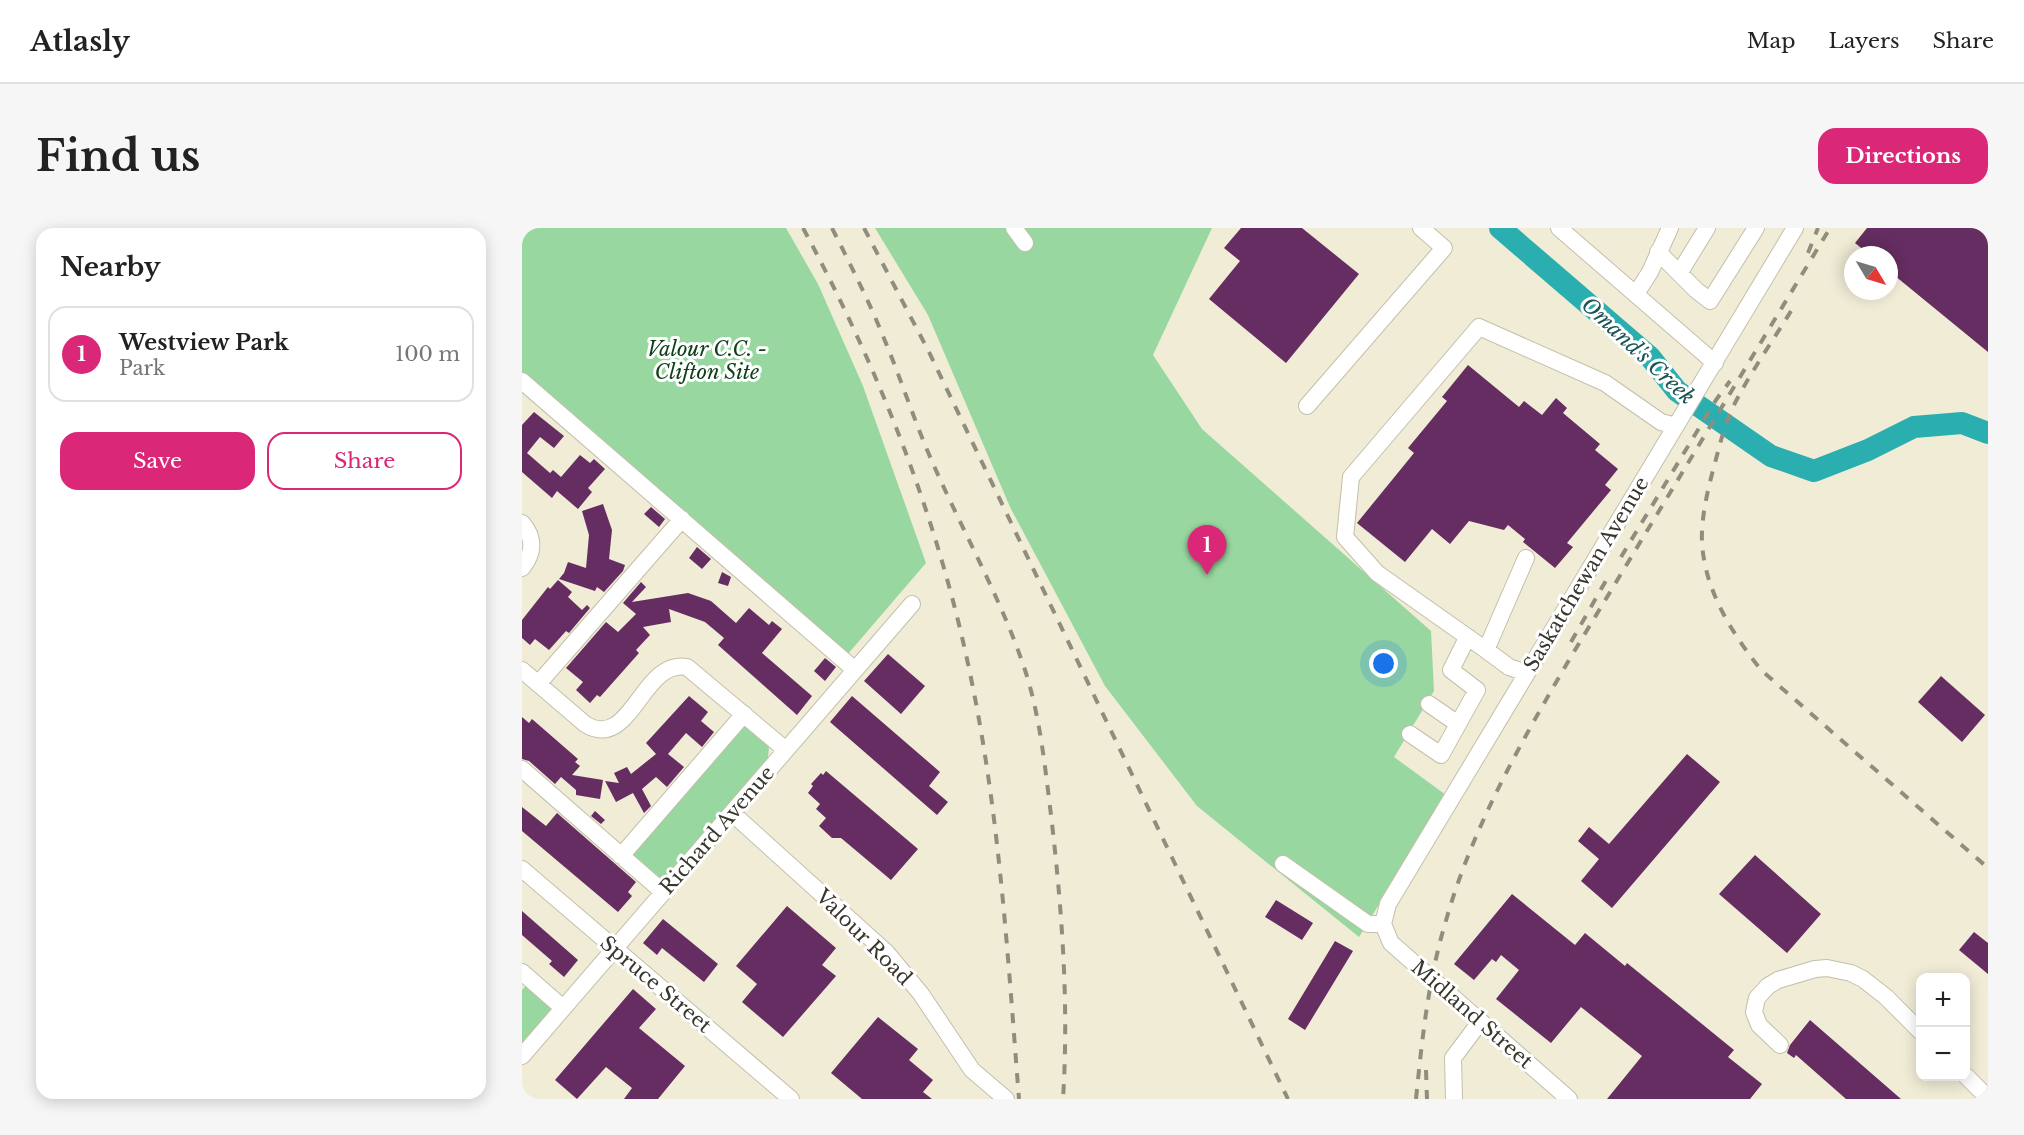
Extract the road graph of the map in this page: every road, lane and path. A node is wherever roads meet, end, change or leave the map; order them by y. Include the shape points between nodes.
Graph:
1 (1014, 228) edge
2 (1421, 228) edge
3 (1559, 228) edge
4 (1670, 228) edge
5 (1707, 228) edge
6 (1756, 228) edge
7 (1795, 228) edge
8 (1025, 243) dead end
9 (1658, 252) junction
10 (1680, 272) junction
11 (1636, 294) junction
12 (1715, 363) junction
13 (522, 381) edge
14 (1307, 406) dead end
15 (1676, 426) junction
16 (682, 519) junction
17 (522, 523) edge
18 (1526, 558) dead end
19 (522, 568) edge
20 (912, 604) dead end
21 (1467, 638) junction
22 (1486, 651) junction
23 (522, 670) edge
24 (855, 670) junction
25 (1526, 673) junction
26 (538, 684) junction
27 (1429, 704) dead end
28 (744, 714) junction
29 (1458, 724) junction
30 (1410, 734) dead end
31 (786, 750) junction
32 (522, 769) edge
33 (732, 813) junction
34 (621, 856) junction
35 (1283, 864) dead end
36 (522, 869) edge
37 (663, 892) junction
38 (1383, 924) junction
39 (614, 949) junction
40 (524, 977) edge
41 (563, 1008) junction
42 (1480, 1022) junction
43 (1916, 1027) edge
44 (1780, 1045) dead end
45 (522, 1056) edge
46 (1970, 1081) edge
47 (990, 1092) edge
48 (1558, 1096) edge
49 (1988, 1098) edge
50 (791, 1099) edge
51 (1006, 1099) edge
52 (1454, 1099) edge

1 - 8 street
2 - 14 street via 1444,248
3 - 11 street
4 - 9 street
5 - 10 street
6 - 10 street via 1710,301
7 - 12 street, Saskatchewan Avenue
9 - 10 street
9 - 11 street
11 - 12 street
12 - 15 street, Saskatchewan Avenue
13 - 16 street
15 - 21 street via 1661,422 1605,382 1479,327 1351,477 1345,537 1377,573
15 - 25 street, Saskatchewan Avenue
16 - 24 street
16 - 26 street
17 - 19 street via 532,544
18 - 22 street
20 - 24 street, Richard Avenue
21 - 22 street
21 - 29 street via 1451,670 1477,690
22 - 25 street
23 - 26 street
24 - 31 street, Richard Avenue
25 - 38 street, Saskatchewan Avenue via 1388,904
26 - 28 street via 585,724 606,730 622,720 664,672 683,666
27 - 29 street
28 - 31 street
28 - 34 street
29 - 30 street via 1441,755
31 - 33 street, Richard Avenue
32 - 34 street
33 - 37 street, Richard Avenue
33 - 47 street, Valour Road via 887,953
34 - 37 street
35 - 38 street via 1368,924
36 - 39 street, Spruce Street
37 - 39 street, Richard Avenue
38 - 42 street, Midland Street via 1391,943
39 - 41 street, Richard Avenue
39 - 50 street, Spruce Street
40 - 41 street
41 - 45 street, Richard Avenue
42 - 48 street, Midland Street
42 - 52 street via 1454,1058
43 - 44 street via 1874,986 1851,973 1815,969 1778,980 1757,998 1754,1012 1759,1024
46 - 49 street
47 - 51 street, Valour Road

